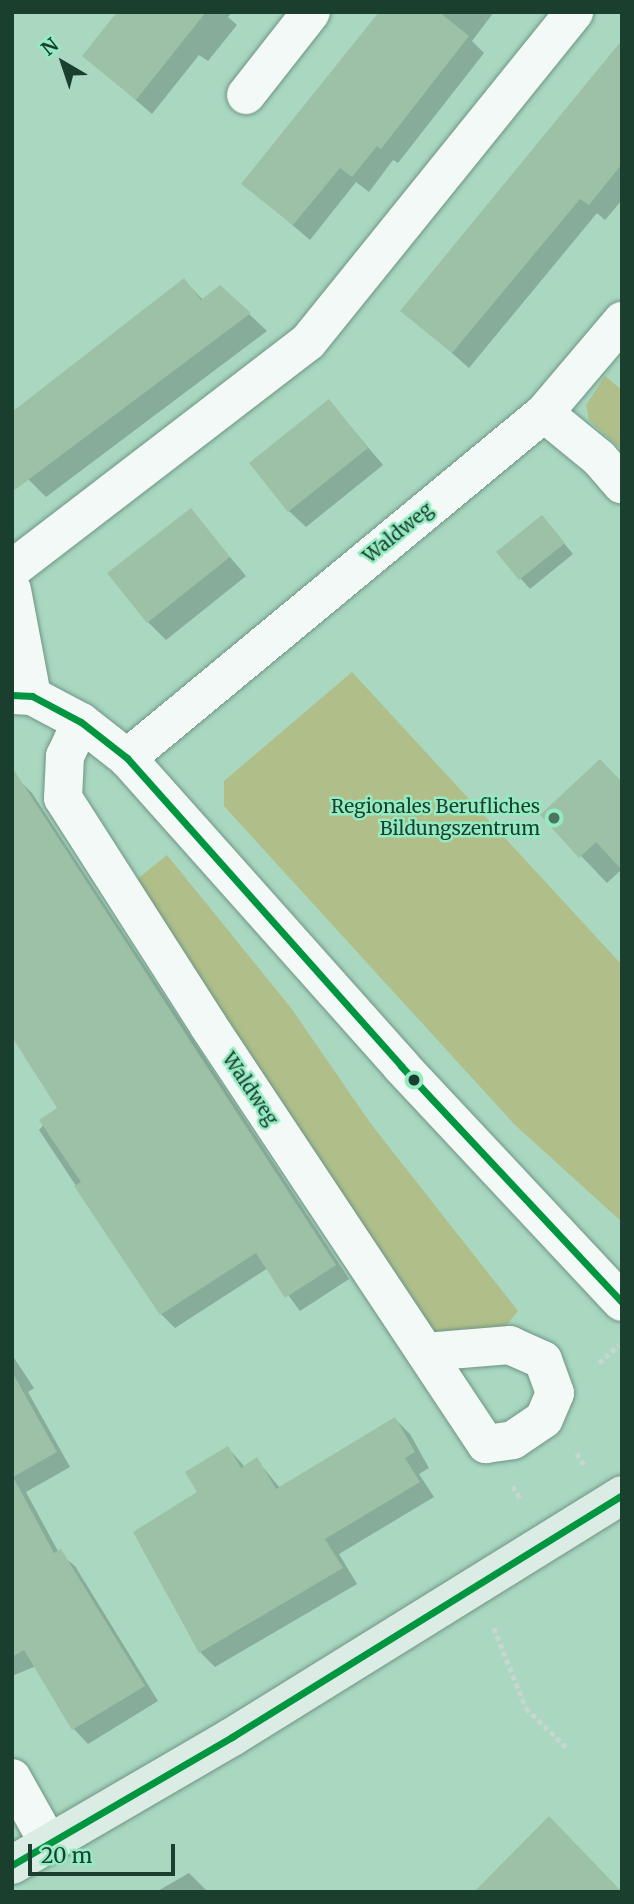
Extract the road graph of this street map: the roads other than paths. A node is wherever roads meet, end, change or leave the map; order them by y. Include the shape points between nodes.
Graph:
1 (311, 12) edge
2 (574, 12) edge
3 (246, 95) dead end
4 (622, 321) edge
5 (544, 414) junction
6 (622, 484) edge
7 (12, 569) edge
8 (12, 590) edge
9 (22, 695) edge
10 (81, 722) junction
11 (127, 758) junction
12 (622, 1302) edge
13 (425, 1352) junction
14 (622, 1495) edge
15 (12, 1777) edge
16 (49, 1844) junction
17 (12, 1865) edge

1 - 3 street
2 - 7 street via 309,342
4 - 5 street, Waldweg
5 - 6 street via 599,458
5 - 11 street, Waldweg
8 - 9 street
9 - 10 street
10 - 11 street
10 - 13 street, Waldweg via 65,756 63,798
11 - 12 street via 401,1066
13 - 13 street, Waldweg via 486,1444 513,1440 544,1419 555,1393 543,1360 510,1345
14 - 16 main road via 232,1737
15 - 16 street
16 - 17 main road

